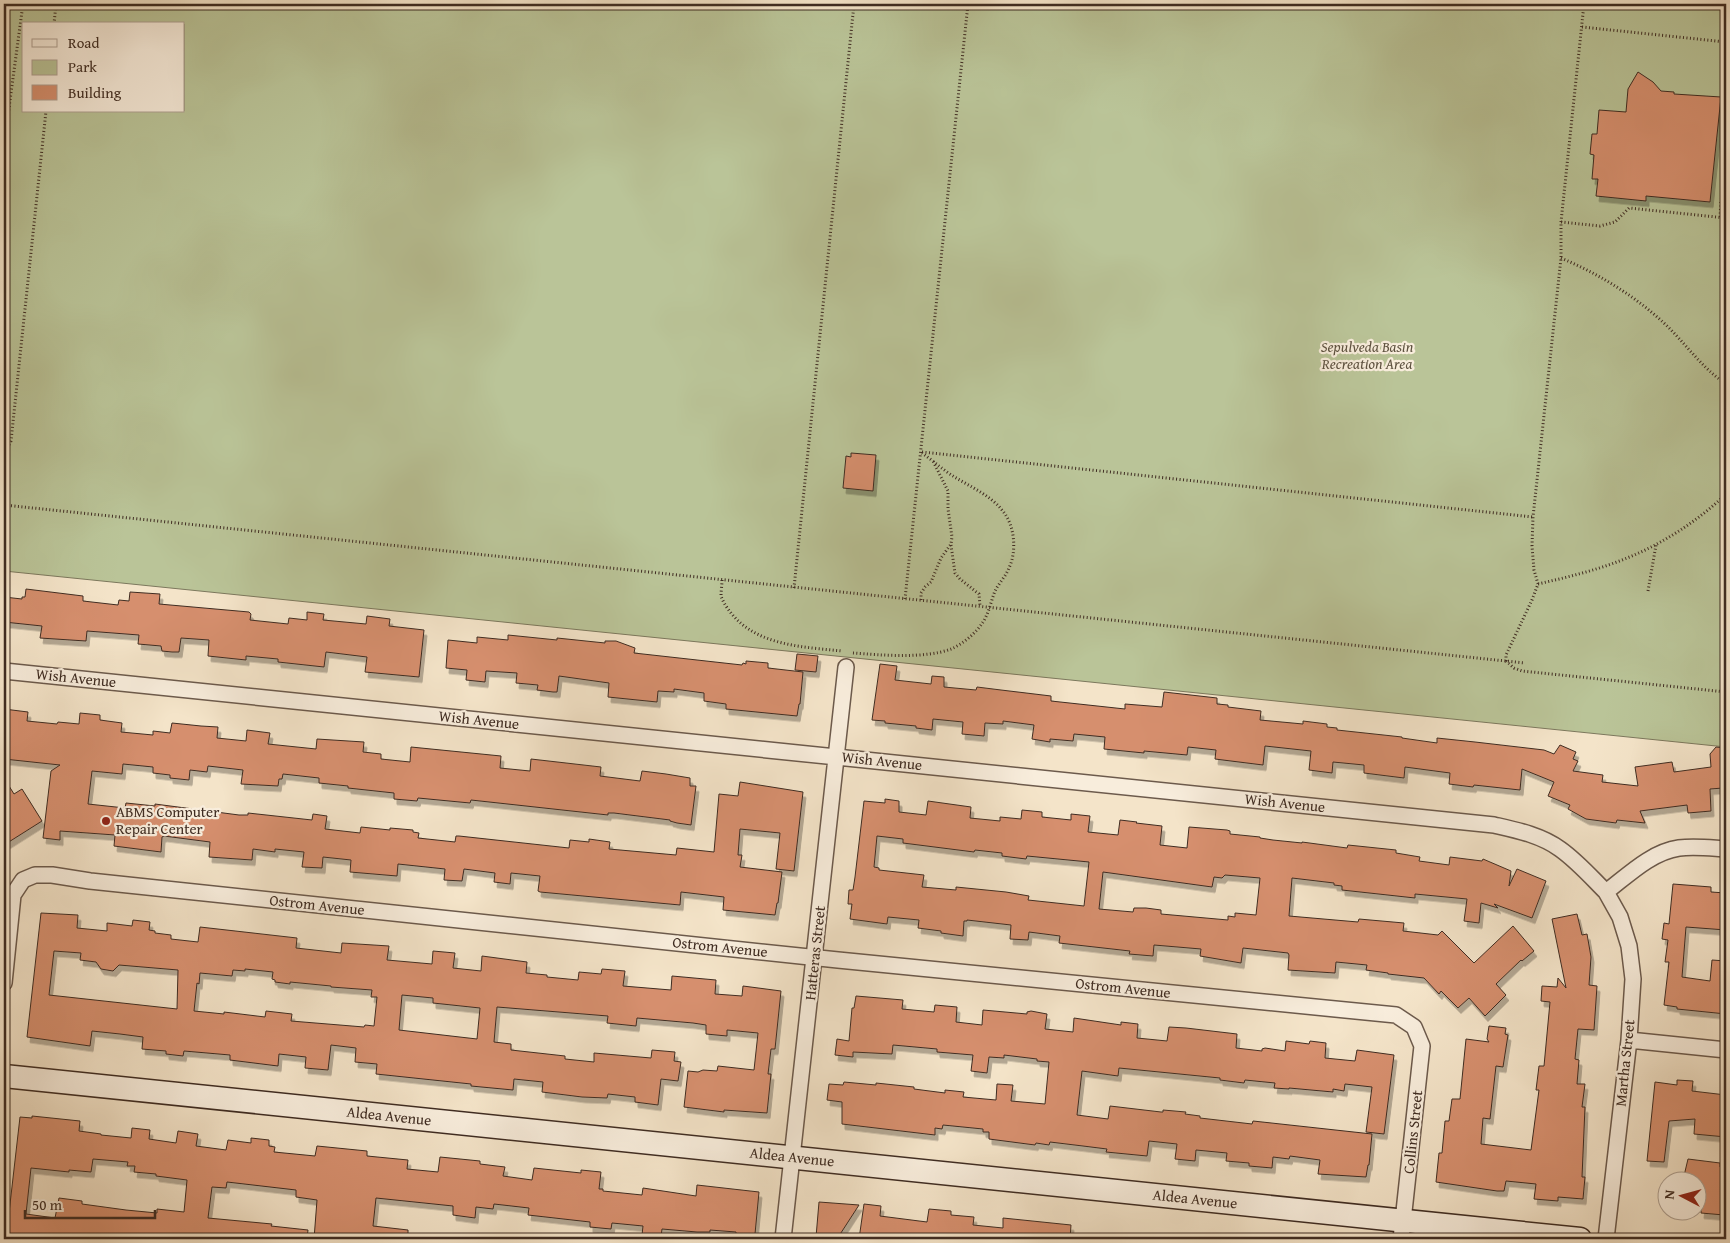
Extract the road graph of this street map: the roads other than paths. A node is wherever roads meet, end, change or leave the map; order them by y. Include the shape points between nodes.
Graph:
1 (846, 667) dead end
2 (4, 671) edge
3 (836, 756) junction
4 (1726, 849) edge
5 (1606, 892) junction
6 (814, 957) junction
7 (4, 983) edge
8 (1414, 1027) joint
9 (1628, 1040) junction
10 (1726, 1050) edge
11 (4, 1076) edge
12 (792, 1157) junction
13 (1402, 1230) edge
14 (783, 1239) edge
15 (1580, 1239) edge
16 (1606, 1239) edge

1 - 3 street, Hatteras Street
2 - 3 street, Wish Avenue
3 - 5 street, Wish Avenue via 1494,825 1525,832 1559,848
3 - 6 street, Hatteras Street
4 - 5 street via 1677,848 1651,858
5 - 9 street, Martha Street via 1620,917 1629,946 1633,979
6 - 7 street, Ostrom Avenue via 35,875 23,880 13,895
6 - 8 street, Ostrom Avenue via 1396,1015
6 - 12 street, Hatteras Street
8 - 13 street, Collins Street via 1422,1046
9 - 10 street
9 - 16 street, Martha Street
11 - 12 street, Aldea Avenue
12 - 13 street, Aldea Avenue
12 - 14 street, Hatteras Street
13 - 15 street, Aldea Avenue

